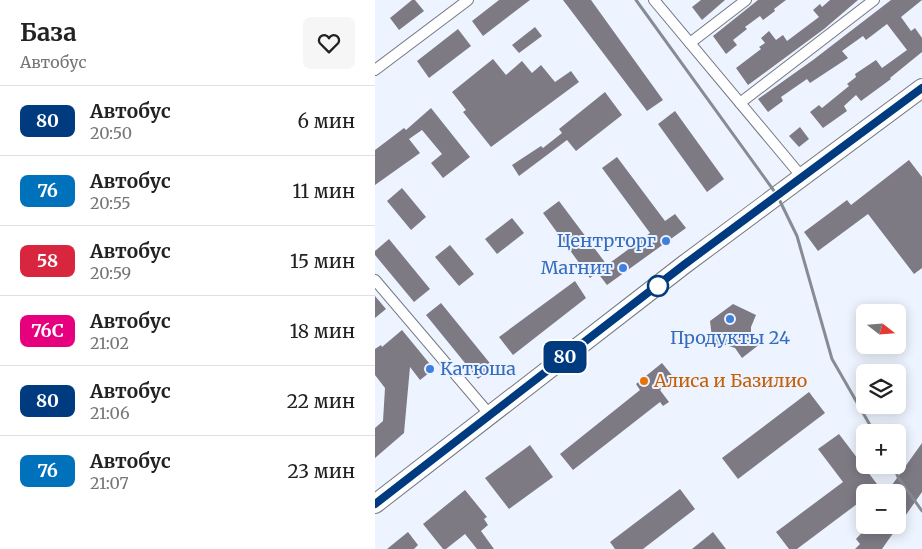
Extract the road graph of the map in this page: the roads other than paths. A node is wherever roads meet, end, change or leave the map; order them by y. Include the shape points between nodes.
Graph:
1 (468, 0) edge
2 (654, 0) edge
3 (746, 0) edge
4 (874, 0) edge
5 (690, 44) junction
6 (375, 70) edge
7 (922, 88) edge
8 (740, 103) junction
9 (802, 177) junction
10 (375, 280) edge
11 (490, 415) junction
12 (375, 504) edge

1 - 6 street
2 - 5 street
3 - 5 street
4 - 8 street
5 - 8 street
7 - 9 highway
8 - 9 street
9 - 11 highway
10 - 11 street
11 - 12 highway

